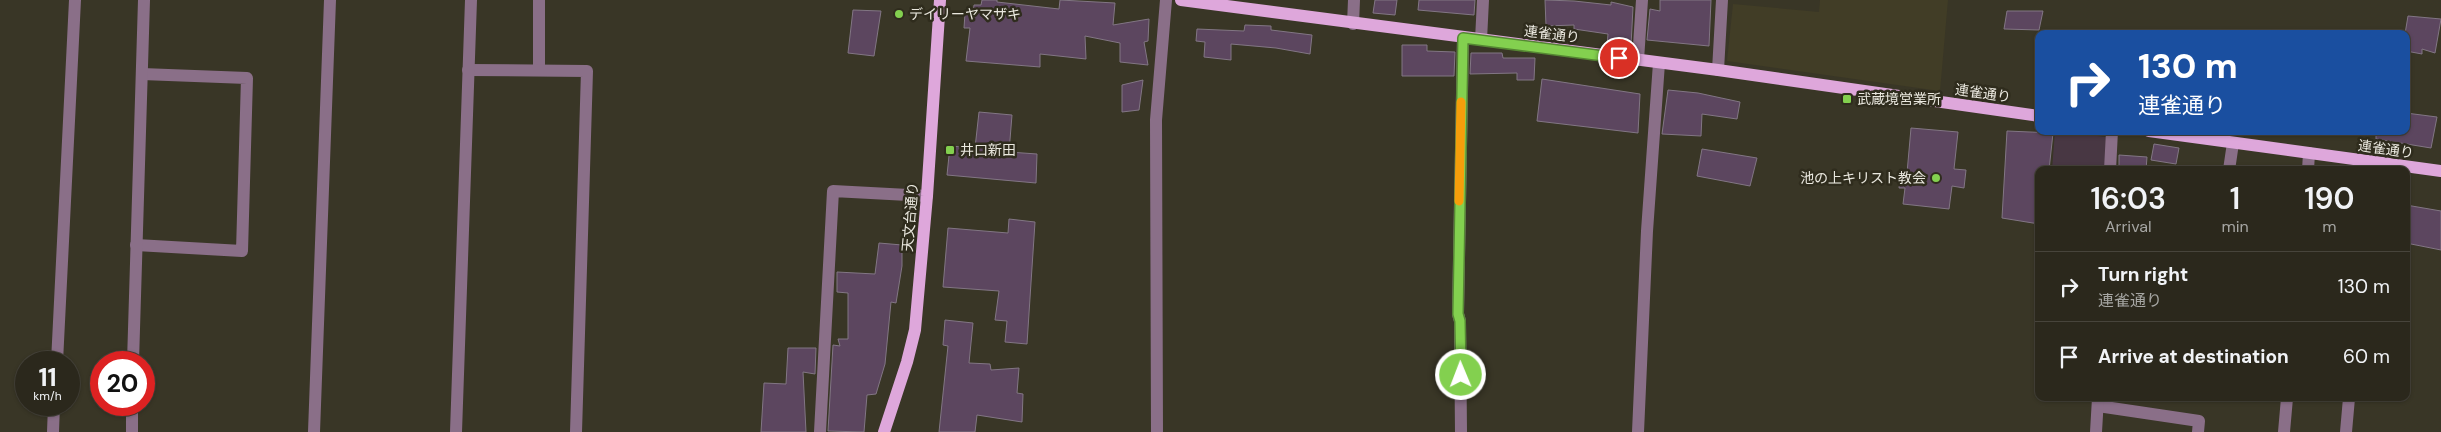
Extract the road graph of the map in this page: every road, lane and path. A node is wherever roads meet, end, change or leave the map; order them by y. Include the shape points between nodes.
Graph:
1 (75, 0) edge
2 (144, 0) edge
3 (330, 0) edge
4 (470, 0) edge
5 (539, 0) edge
6 (940, 0) edge
7 (1166, 0) edge
8 (1180, 0) edge
9 (1354, 0) edge
10 (1483, 0) edge
11 (1642, 0) edge
12 (1722, 0) edge
13 (1237, 4) edge
14 (1353, 24) junction
15 (1463, 38) junction
16 (1481, 40) junction
17 (1638, 60) junction
18 (1659, 63) junction
19 (468, 70) junction
20 (539, 70) junction
21 (1718, 70) junction
22 (142, 74) junction
23 (2035, 115) edge
24 (2112, 135) edge
25 (2177, 135) edge
26 (2233, 143) junction
27 (2309, 153) junction
28 (2110, 166) edge
29 (2230, 166) edge
30 (2308, 166) edge
31 (2372, 166) edge
32 (2410, 169) edge
33 (2441, 171) edge
34 (927, 196) junction
35 (136, 245) junction
36 (58, 351) edge
37 (133, 351) edge
38 (2287, 401) edge
39 (2349, 401) edge
40 (2098, 402) edge
41 (54, 416) edge
42 (132, 416) edge
43 (53, 432) edge
44 (132, 432) edge
45 (314, 432) edge
46 (456, 432) edge
47 (576, 432) edge
48 (820, 432) edge
49 (884, 432) edge
50 (1157, 432) edge
51 (1461, 432) edge
52 (1638, 432) edge
53 (2096, 432) edge
54 (2198, 432) edge
55 (2284, 432) edge
56 (2346, 432) edge

1 - 36 street
2 - 22 street
3 - 45 street
4 - 19 street
5 - 20 street
6 - 34 main road, 天文台通り
7 - 50 street via 1156,120
8 - 13 main road, 連雀通り
9 - 14 street
10 - 16 street
11 - 17 street
12 - 21 street
13 - 14 main road, 連雀通り
14 - 15 main road, 連雀通り
15 - 16 main road, 連雀通り
15 - 51 street via 1458,314
16 - 17 main road, 連雀通り
17 - 18 main road, 連雀通り
18 - 21 main road, 連雀通り
18 - 52 street
19 - 20 street
19 - 46 street
20 - 47 street via 587,71
21 - 23 main road, 連雀通り
22 - 35 street
22 - 35 street via 248,78 243,241 242,251
24 - 28 street
25 - 26 main road, 連雀通り
26 - 27 main road, 連雀通り
26 - 29 street
27 - 30 street
27 - 31 main road, 連雀通り
32 - 33 main road, 連雀通り
34 - 48 street via 833,191
34 - 49 main road, 天文台通り via 915,330
35 - 37 street
38 - 55 street
39 - 56 street
40 - 53 street
40 - 54 street via 2199,420
41 - 43 street
42 - 44 street

